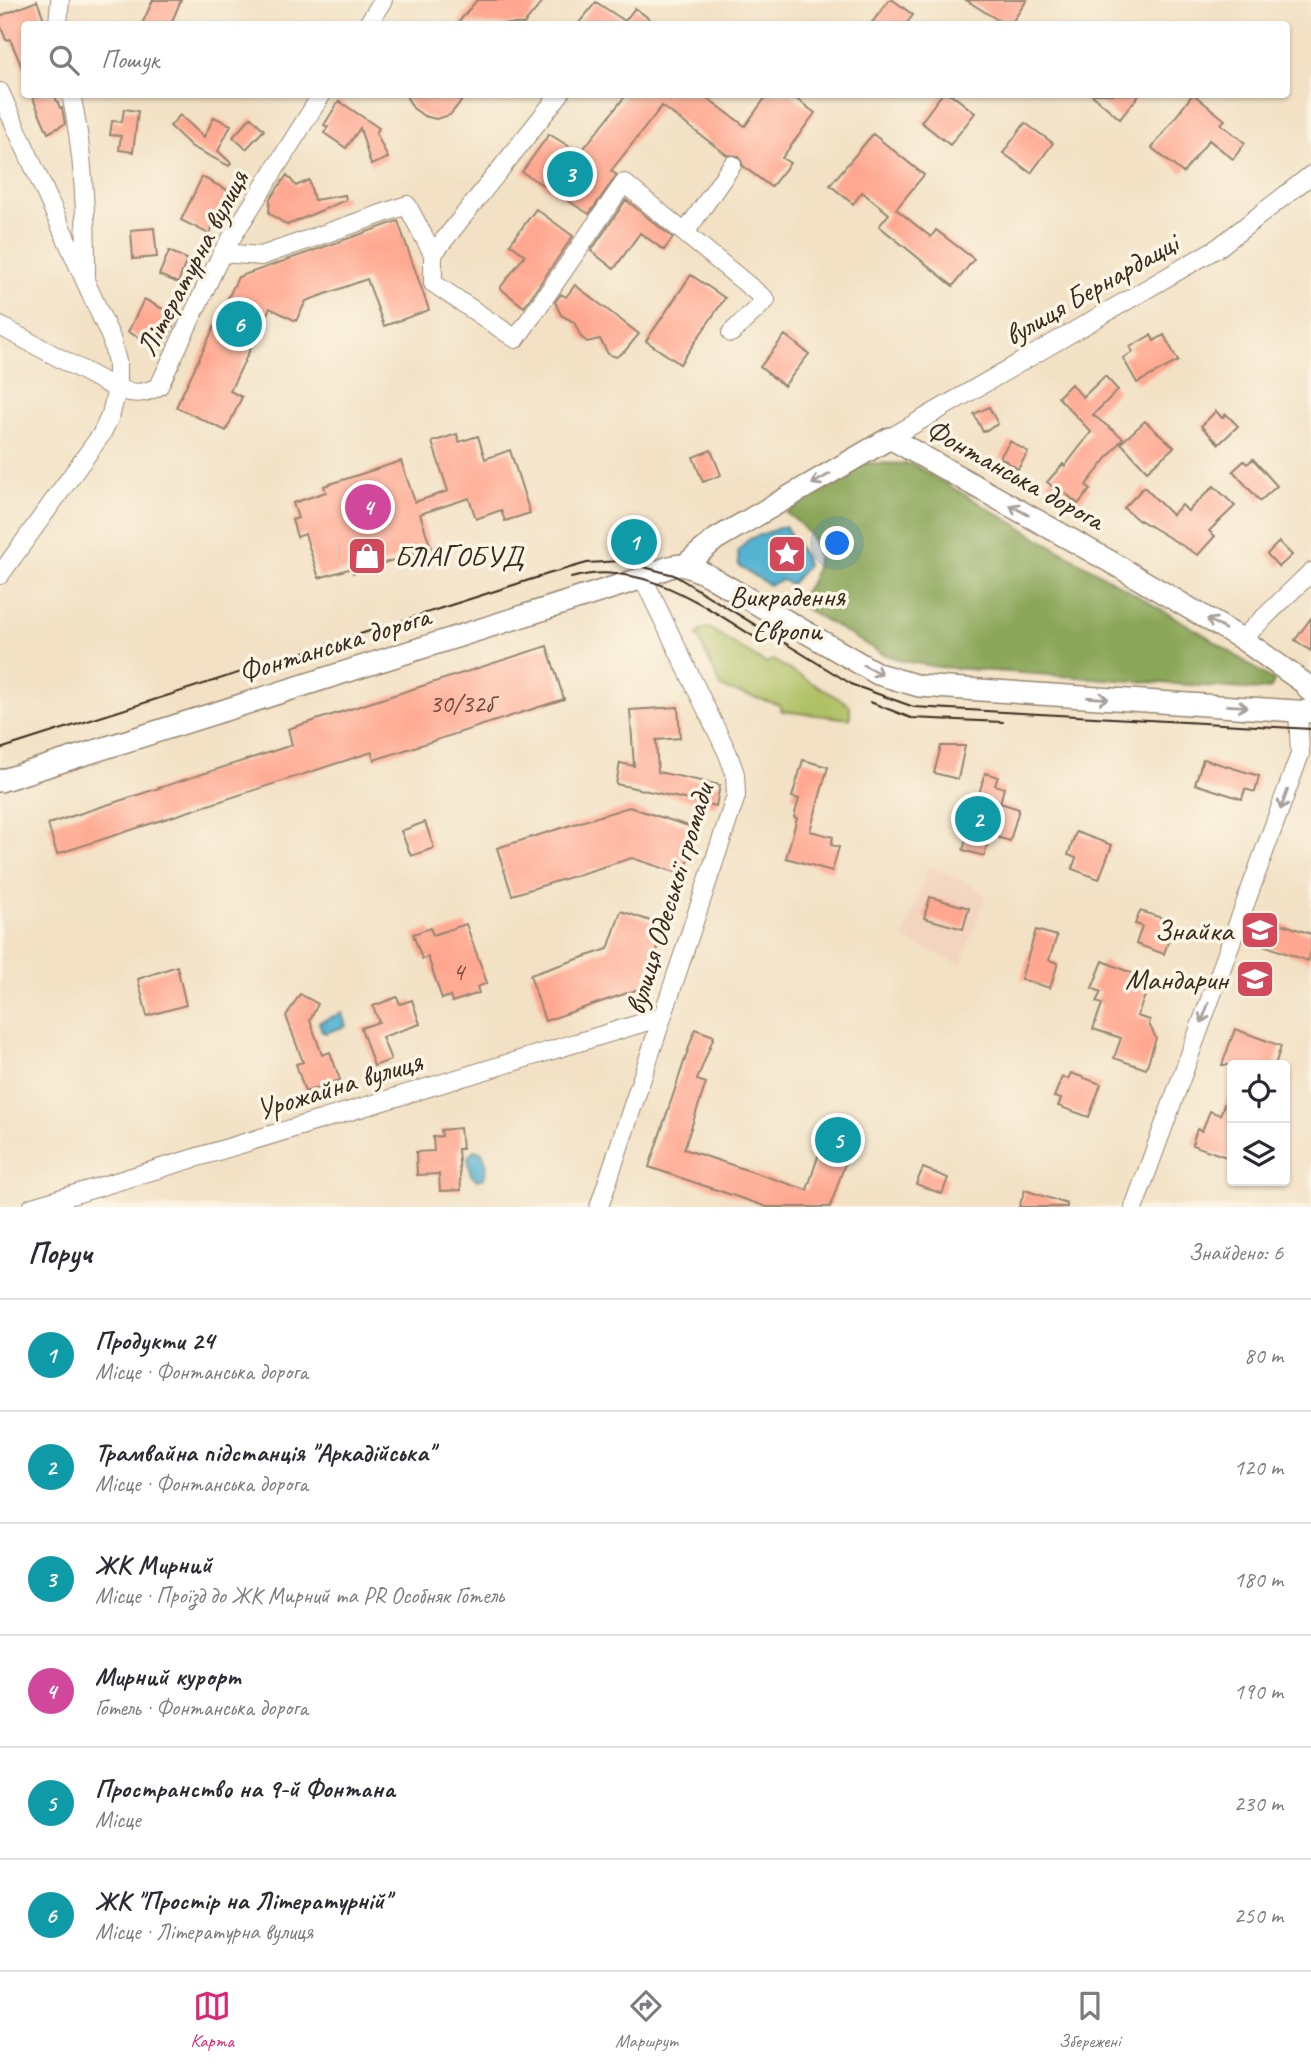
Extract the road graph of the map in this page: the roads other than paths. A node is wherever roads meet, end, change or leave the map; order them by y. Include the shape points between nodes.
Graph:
1 (60, 0) edge
2 (383, 0) edge
3 (58, 21) edge
4 (370, 21) edge
5 (0, 92) edge
6 (72, 98) edge
7 (319, 98) edge
8 (557, 98) edge
9 (732, 165) dead end
10 (1311, 175) edge
11 (685, 233) junction
12 (222, 253) junction
13 (433, 254) junction
14 (86, 281) junction
15 (0, 326) edge
16 (732, 333) dead end
17 (117, 389) junction
18 (890, 438) junction
19 (686, 564) junction
20 (1311, 572) edge
21 (0, 575) edge
22 (643, 578) junction
23 (1242, 639) junction
24 (1308, 688) edge
25 (1296, 710) edge
26 (0, 780) edge
27 (662, 1017) junction
28 (32, 1207) edge
29 (599, 1207) edge
30 (1134, 1207) edge

1 - 3 street
2 - 4 street
5 - 14 street
6 - 14 street via 84,202
7 - 12 street, Літературна вулиця
8 - 13 street
9 - 11 street
10 - 18 street, вулиця Бернардацці via 1219,247
11 - 13 street via 624,183 516,339 433,283
11 - 16 street via 766,300
12 - 13 street via 261,256 407,205
12 - 17 street, Літературна вулиця via 159,386 136,394
14 - 17 street via 115,351
15 - 17 street
17 - 21 street via 101,435
18 -> 19 main road, Фонтанська дорога via 716,539
23 -> 18 main road, Фонтанська дорога
19 - 22 main road, Фонтанська дорога
19 -> 25 main road via 878,674 919,687
20 - 23 street
22 - 26 main road, Фонтанська дорога
22 - 27 street, вулиця Одеської громади via 728,754 736,796
23 - 24 main road, Фонтанська дорога
24 - 25 main road via 1296,696
25 -> 30 street via 1300,754
27 - 28 street, Урожайна вулиця
27 - 29 street, вулиця Одеської громади

